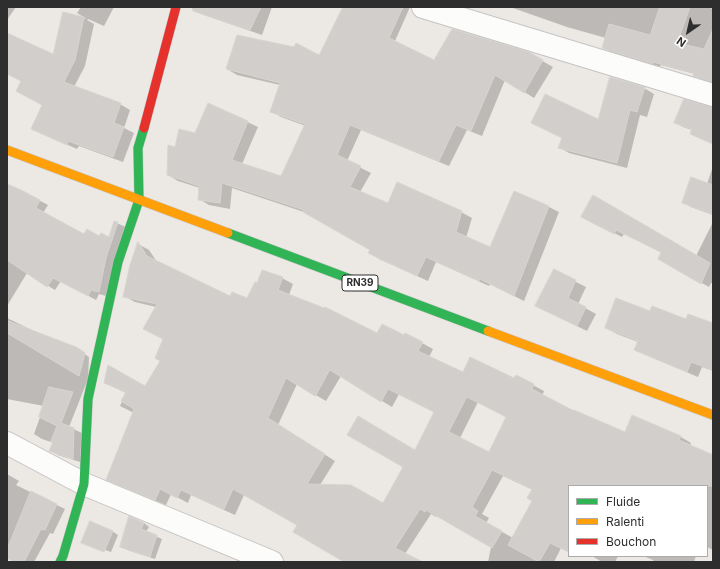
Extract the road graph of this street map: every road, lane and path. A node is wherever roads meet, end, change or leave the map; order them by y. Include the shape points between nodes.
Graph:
1 (176, 7) edge
2 (423, 7) edge
3 (713, 95) edge
4 (7, 150) edge
5 (139, 200) junction
6 (713, 415) edge
7 (7, 443) edge
8 (84, 484) junction
9 (60, 562) edge
10 (272, 562) edge

1 - 5 main road via 138,148
2 - 3 street
4 - 5 main road, RN39
5 - 6 main road, RN39
5 - 8 main road via 118,262 88,399
7 - 8 street
8 - 9 main road
8 - 10 street

